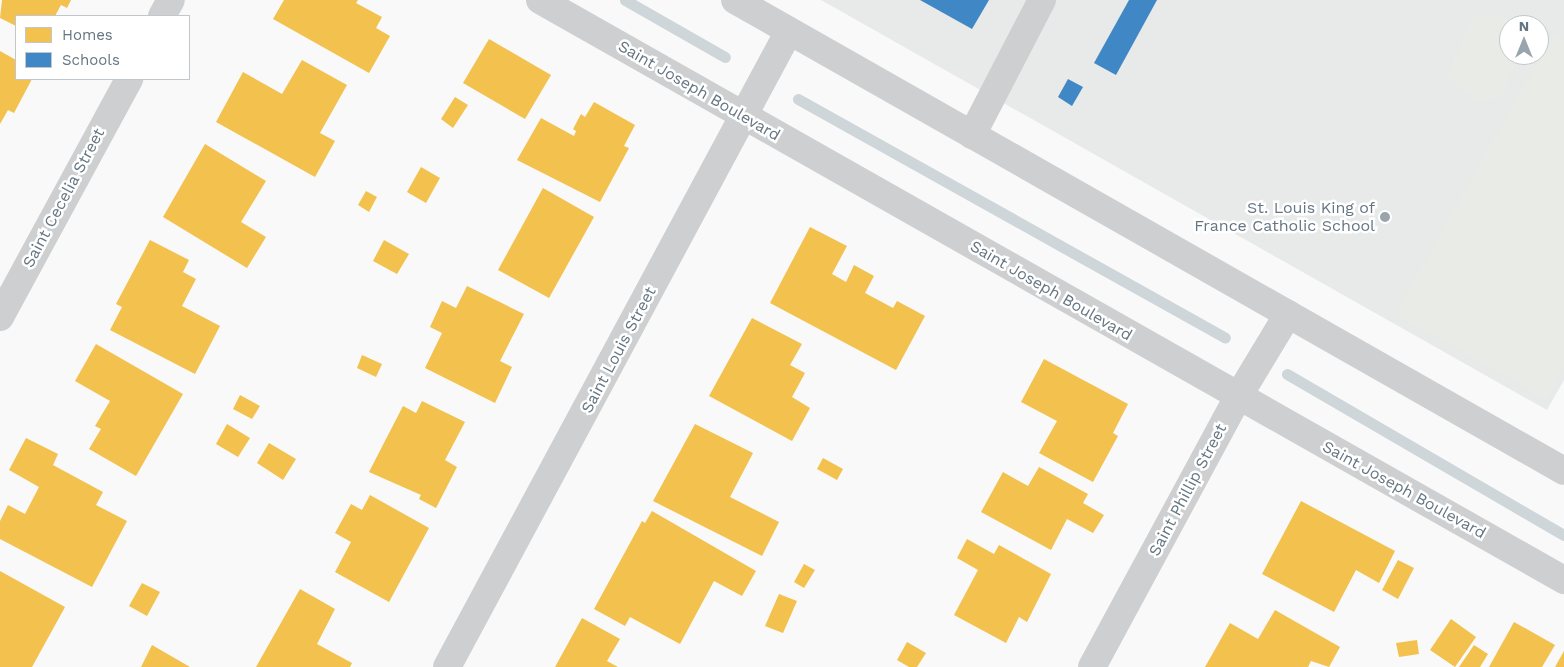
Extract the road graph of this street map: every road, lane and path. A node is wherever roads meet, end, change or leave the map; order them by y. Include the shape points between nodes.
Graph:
1 (171, 0) edge
2 (540, 0) edge
3 (735, 0) edge
4 (1042, 0) edge
5 (163, 15) edge
6 (789, 31) junction
7 (128, 80) edge
8 (744, 118) junction
9 (972, 135) junction
10 (1288, 314) junction
11 (0, 317) edge
12 (1238, 397) junction
13 (1564, 471) edge
14 (1564, 580) edge
15 (447, 667) edge
16 (1092, 667) edge

1 - 5 street
2 - 8 street, Saint Joseph Boulevard
3 - 6 street
4 - 9 street
6 - 8 street, Saint Louis Street
6 - 9 street
7 - 11 street, Saint Cecelia Street
8 - 12 street, Saint Joseph Boulevard
8 - 15 street, Saint Louis Street
9 - 10 street
10 - 12 street, Saint Phillip Street
10 - 13 street
12 - 14 street, Saint Joseph Boulevard
12 - 16 street, Saint Phillip Street

